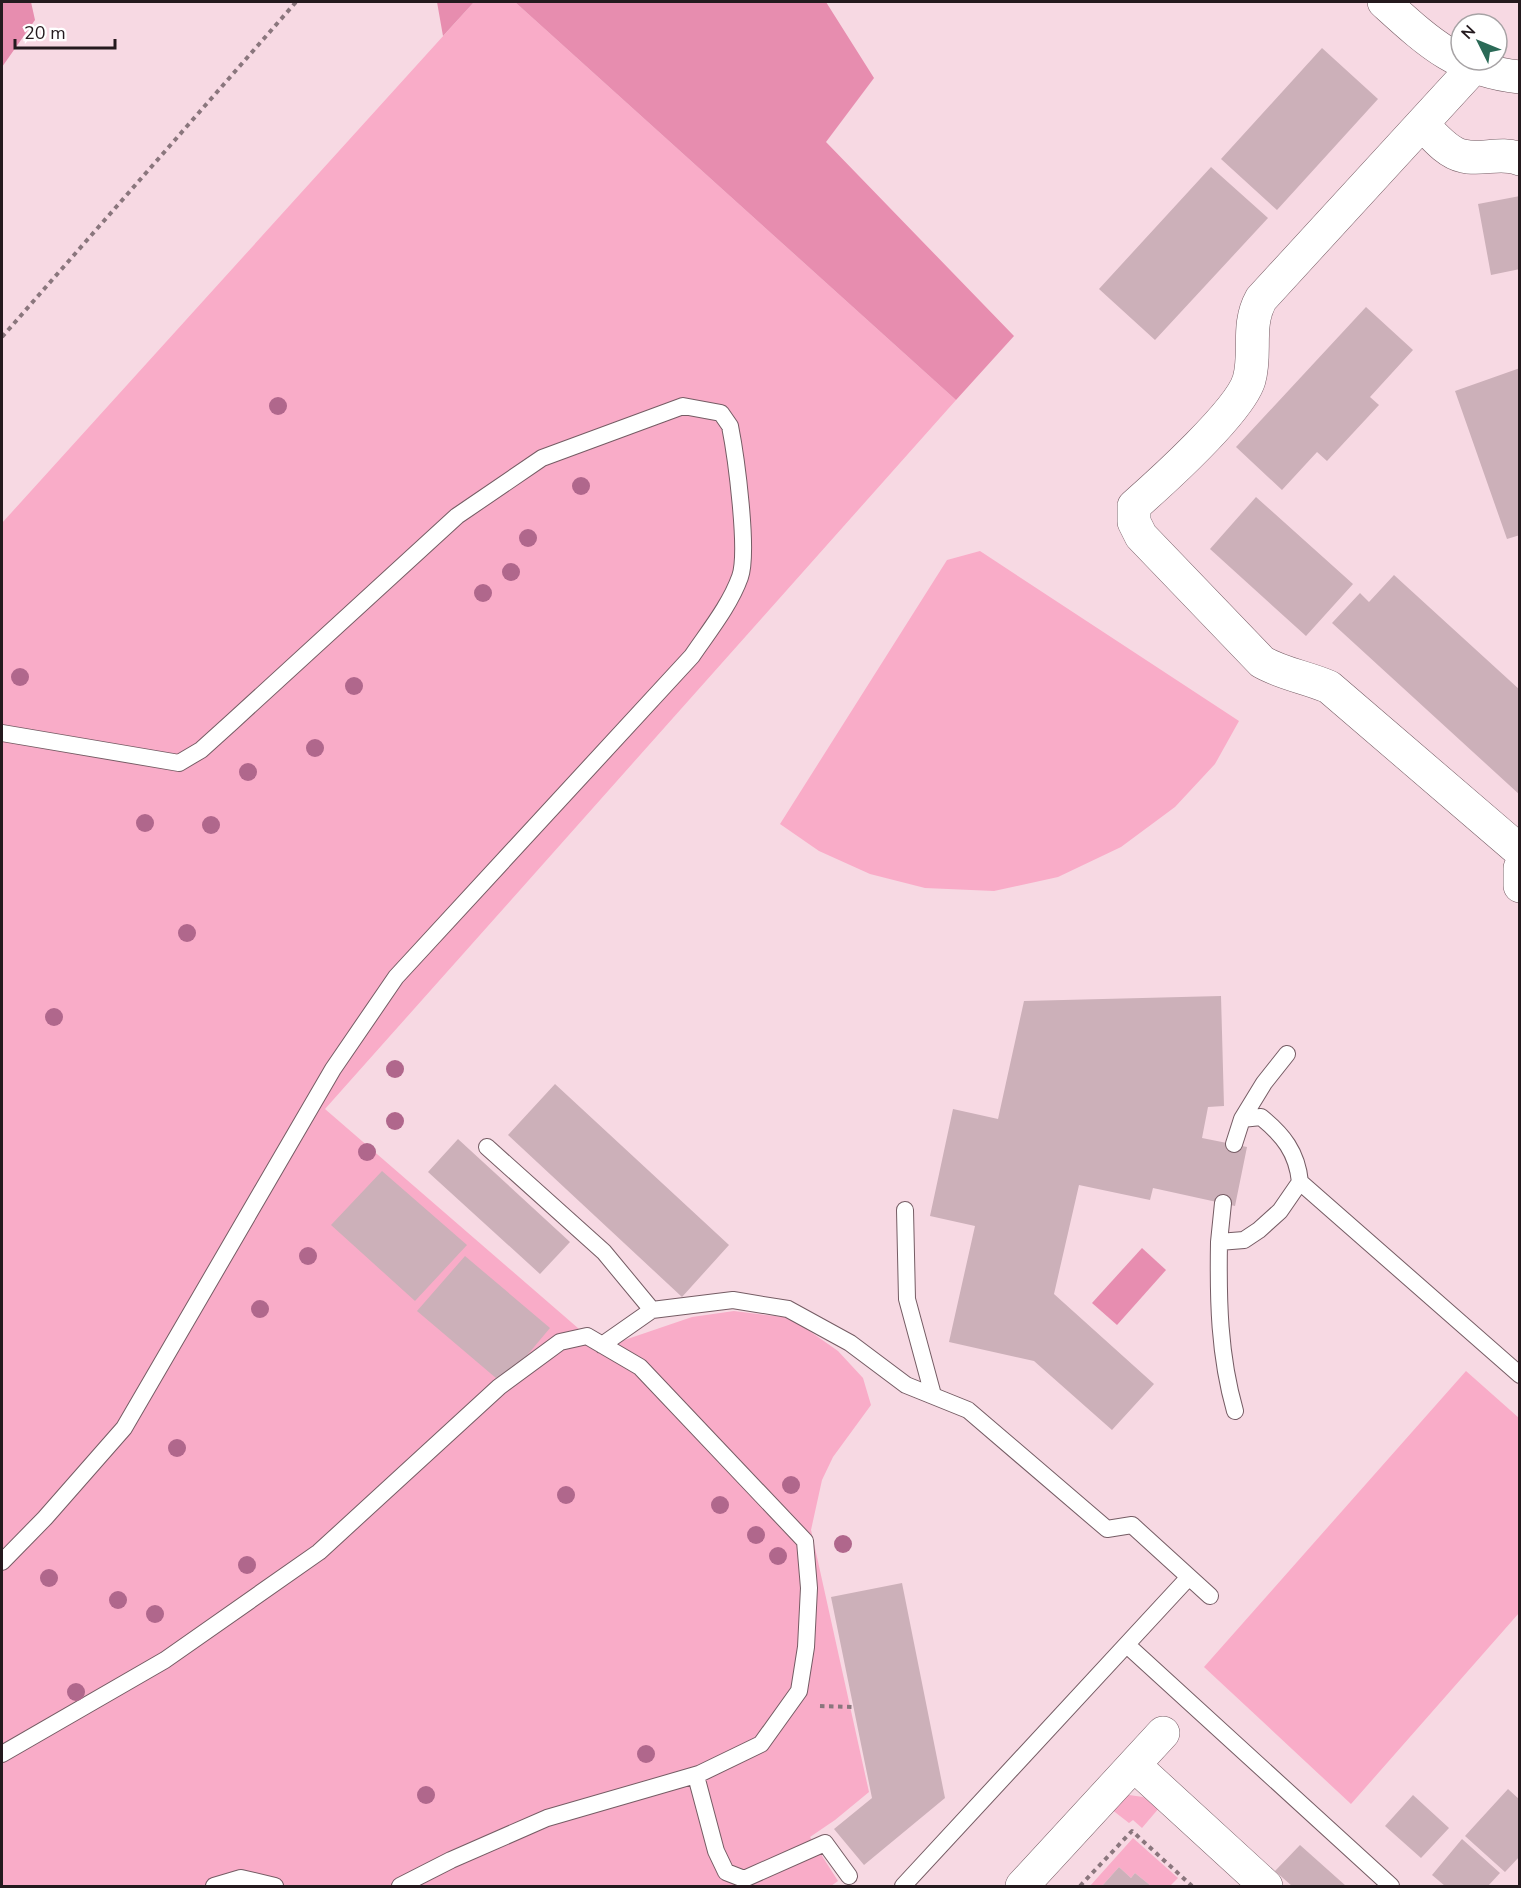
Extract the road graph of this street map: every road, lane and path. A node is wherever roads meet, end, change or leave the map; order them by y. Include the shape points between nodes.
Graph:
1 (296, 2) edge
2 (1384, 2) edge
3 (1449, 56) edge
4 (1469, 72) edge
5 (1485, 72) edge
6 (1520, 77) edge
7 (1422, 124) junction
8 (1520, 159) edge
9 (2, 337) edge
10 (2, 734) edge
11 (1520, 851) edge
12 (1520, 868) edge
13 (1520, 886) edge
14 (1287, 1054) dead end
15 (1242, 1119) junction
16 (1234, 1144) dead end
17 (487, 1147) dead end
18 (1300, 1182) junction
19 (1223, 1203) dead end
20 (905, 1210) dead end
21 (1219, 1242) junction
22 (652, 1310) junction
23 (602, 1345) junction
24 (1520, 1375) edge
25 (933, 1395) junction
26 (1235, 1412) dead end
27 (2, 1562) edge
28 (1189, 1577) junction
29 (1210, 1596) dead end
30 (1127, 1645) junction
31 (1162, 1733) dead end
32 (2, 1754) edge
33 (1134, 1765) junction
34 (696, 1776) junction
35 (849, 1876) dead end
36 (214, 1887) edge
37 (276, 1887) edge
38 (400, 1887) edge
39 (903, 1887) edge
40 (1022, 1887) edge
41 (1080, 1887) edge
42 (1192, 1887) edge
43 (1266, 1887) edge
44 (1391, 1887) edge

1 - 9 path
2 - 3 street
4 - 7 street
5 - 6 street
7 - 8 street via 1446,147 1464,157
7 - 11 street via 1262,299 1253,319 1251,371 1245,391 1170,474 1134,506 1134,522 1141,536 1262,662 1281,673 1329,687
10 - 27 lane via 179,763 201,750 457,516 542,458 683,406 720,412 730,426 744,543 741,576 719,617 692,656 396,977 333,1069 124,1428
12 - 13 street
14 - 15 lane
15 - 16 lane
15 - 18 lane via 1261,1117 1279,1132 1298,1165
17 - 22 lane via 604,1252
18 - 21 lane via 1280,1211 1259,1230 1244,1240
18 - 24 lane
19 - 21 lane
20 - 25 lane via 907,1299
21 - 26 lane via 1222,1353
22 - 23 lane
22 - 25 lane via 733,1300 788,1309 850,1343 906,1385
23 - 32 lane via 587,1336 560,1341 499,1387 319,1552 165,1660
23 - 34 lane via 640,1367 805,1541 809,1588 799,1691 761,1744
25 - 28 lane via 968,1410 1107,1529 1132,1525
28 - 29 lane
28 - 30 lane
30 - 39 lane
30 - 44 lane
31 - 33 street
33 - 40 street
33 - 43 street
34 - 35 lane via 716,1851 726,1872 744,1878 825,1843
34 - 38 lane via 547,1818
36 - 37 lane via 241,1878
41 - 42 path via 1132,1831

